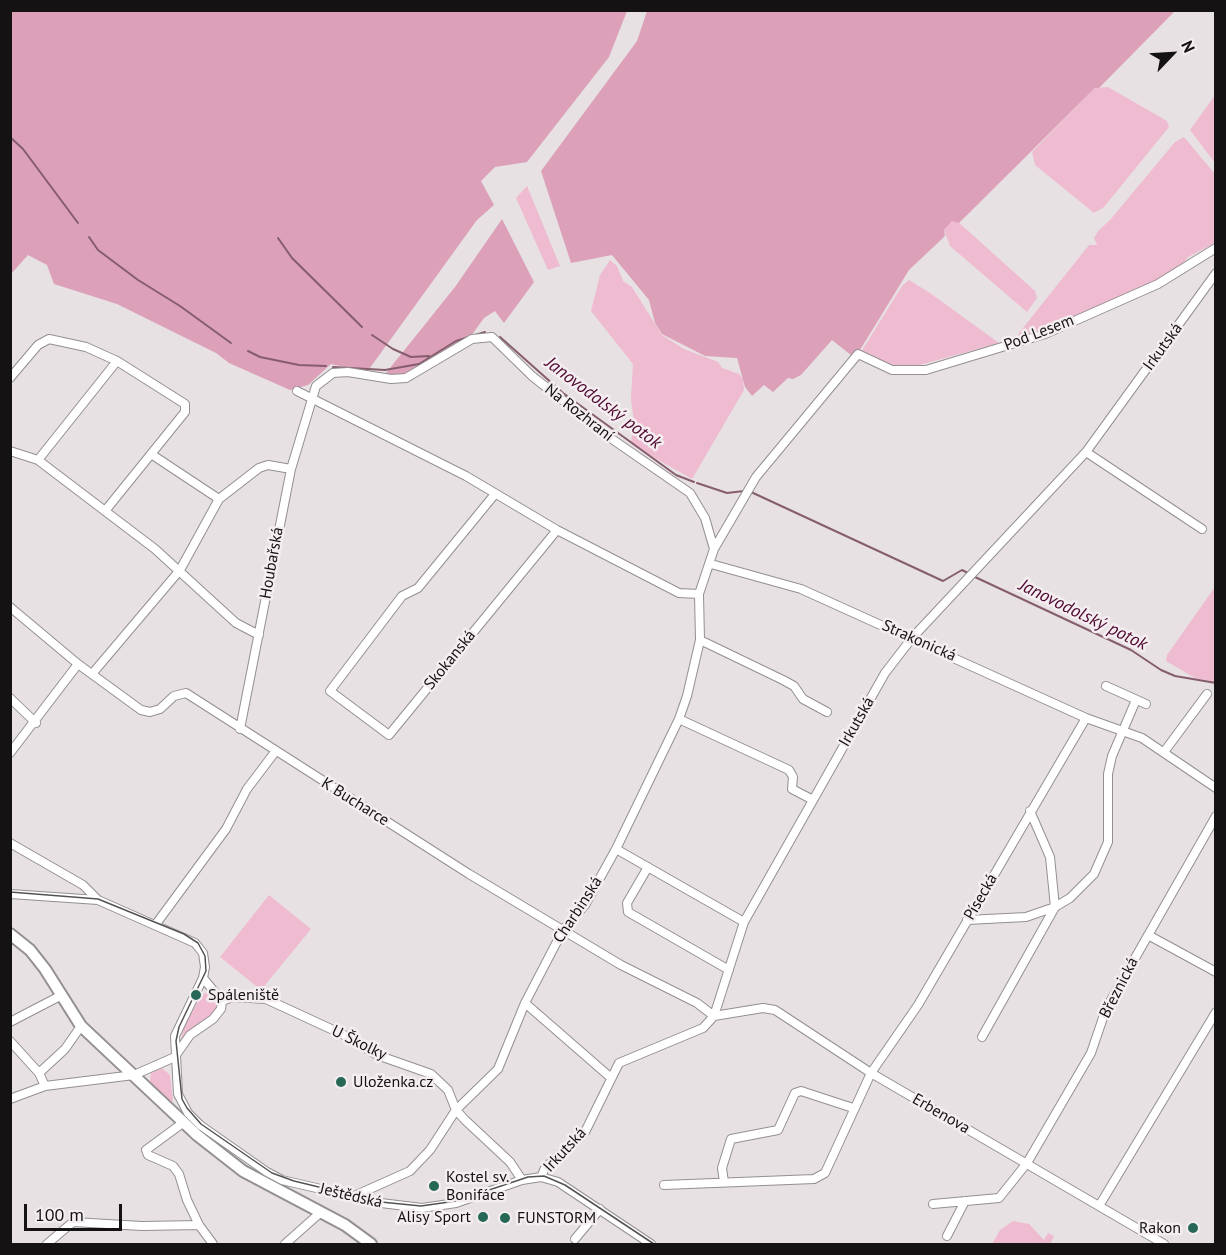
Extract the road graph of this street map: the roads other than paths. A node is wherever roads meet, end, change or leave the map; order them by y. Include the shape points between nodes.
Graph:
1 (1215, 248) edge
2 (1215, 273) edge
3 (117, 361) junction
4 (10, 378) edge
5 (297, 391) dead end
6 (311, 399) junction
7 (10, 451) edge
8 (1086, 452) junction
9 (151, 454) junction
10 (38, 460) junction
11 (291, 469) junction
12 (495, 494) junction
13 (219, 500) junction
14 (105, 511) junction
15 (1202, 529) dead end
16 (557, 530) junction
17 (714, 549) junction
18 (711, 564) junction
19 (180, 570) junction
20 (699, 594) junction
21 (10, 607) edge
22 (259, 635) junction
23 (912, 638) junction
24 (700, 640) junction
25 (78, 664) junction
26 (92, 674) junction
27 (1106, 686) dead end
28 (1207, 694) dead end
29 (10, 698) edge
30 (1136, 700) junction
31 (1146, 704) dead end
32 (827, 712) dead end
33 (1086, 718) junction
34 (679, 719) junction
35 (36, 723) junction
36 (240, 729) junction
37 (1122, 730) junction
38 (275, 752) junction
39 (1164, 752) junction
40 (10, 753) edge
41 (1215, 788) edge
42 (813, 800) junction
43 (1030, 811) junction
44 (1215, 816) edge
45 (10, 843) edge
46 (616, 849) junction
47 (648, 867) junction
48 (10, 894) edge
49 (98, 900) junction
50 (1055, 907) junction
51 (967, 920) junction
52 (744, 922) junction
53 (156, 924) junction
54 (563, 930) junction
55 (10, 934) edge
56 (1148, 935) junction
57 (729, 970) junction
58 (1215, 972) edge
59 (203, 978) junction
60 (62, 995) junction
61 (222, 1001) junction
62 (525, 1003) junction
63 (1215, 1012) edge
64 (714, 1016) junction
65 (10, 1022) edge
66 (81, 1026) junction
67 (982, 1037) dead end
68 (10, 1041) edge
69 (175, 1057) junction
70 (39, 1073) junction
71 (871, 1073) junction
72 (134, 1075) junction
73 (610, 1077) junction
74 (45, 1086) junction
75 (10, 1099) edge
76 (853, 1108) junction
77 (456, 1110) junction
78 (184, 1122) junction
79 (1027, 1163) junction
80 (541, 1177) junction
81 (522, 1180) junction
82 (724, 1182) junction
83 (664, 1185) dead end
84 (354, 1196) junction
85 (965, 1201) junction
86 (933, 1204) dead end
87 (1099, 1206) junction
88 (600, 1209) junction
89 (321, 1212) junction
90 (199, 1225) junction
91 (947, 1236) dead end
92 (575, 1239) dead end
93 (47, 1245) edge
94 (213, 1245) edge
95 (285, 1245) edge
96 (371, 1245) edge
97 (651, 1245) edge
98 (1164, 1245) edge

1 - 17 street, Pod Lesem via 1158,284 1045,334 948,364 926,370 892,370 863,355 853,357 837,382 756,477
2 - 8 street, Irkutská
3 - 4 street via 86,347 49,339 38,345
3 - 9 street via 185,404 185,412
3 - 10 street
5 - 6 street
6 - 11 street, Houbařská
6 - 12 street
6 - 17 street, Na Rozhraní via 316,386 333,374 406,378 472,339 492,337 532,376 609,437 690,493 705,518
7 - 10 street
8 - 15 street
8 - 23 street, Irkutská
9 - 13 street
9 - 14 street
10 - 14 street
11 - 13 street via 268,465 260,468
11 - 22 street, Houbařská
12 - 16 street
12 - 16 street, Skokanská via 418,588 402,596 330,692 389,735
13 - 19 street
14 - 19 street
16 - 20 street via 679,593
17 - 18 street, Na Rozhraní
18 - 20 street, Charbinská
18 - 23 street, Strakonická via 801,589
19 - 22 street via 236,623
19 - 26 street
20 - 24 street, Charbinská
21 - 25 street, K Bucharce
22 - 36 street, Houbařská
23 - 33 street, Strakonická
23 - 42 street, Irkutská via 885,673
24 - 32 street via 794,686 803,699
24 - 34 street, Charbinská
25 - 26 street, K Bucharce
25 - 35 street
26 - 36 street, K Bucharce via 141,710 160,709 174,696 186,693
27 - 30 street
28 - 39 street
29 - 35 street
30 - 31 street
30 - 37 street
33 - 37 street, Strakonická
33 - 43 street, Písecká
34 - 42 street via 789,770 792,789
34 - 46 street, Charbinská
35 - 40 street
36 - 38 street, K Bucharce
37 - 39 street, Strakonická
37 - 50 street via 1108,774 1108,842 1094,874
38 - 53 street via 247,789 226,830
38 - 54 street, K Bucharce
39 - 41 street, Strakonická
42 - 52 street, Irkutská
43 - 50 street via 1050,857
43 - 51 street, Písecká
44 - 56 street, Březnická
45 - 49 street via 83,885
46 - 47 street
46 - 54 street, Charbinská via 585,905
47 - 52 street
47 - 57 street via 627,903 628,912
48 - 49 street
49 - 53 street
50 - 51 street via 1026,917
50 - 67 street
51 - 71 street, Písecká via 918,1005
52 - 57 street, Irkutská
53 - 59 street via 195,943 203,953
54 - 62 street, Charbinská
54 - 64 street, K Bucharce
55 - 60 street, Ještědská via 30,950
56 - 58 street
56 - 79 street, Březnická via 1106,1009 1091,1053
57 - 64 street, Irkutská
59 - 61 street
59 - 69 street, Ještědská via 175,1036
60 - 65 street
60 - 66 street, Ještědská
61 - 69 street via 213,1019 190,1035
61 - 77 street, U Školky via 249,996 290,1008 377,1055 431,1074 448,1090
62 - 73 street
62 - 77 street, Charbinská via 498,1070
63 - 87 street
64 - 71 street, Erbenova via 763,1008 775,1010
64 - 73 street, Irkutská via 703,1028 619,1063
66 - 70 street via 65,1049
66 - 72 street, Ještědská
68 - 70 street
69 - 72 street
69 - 84 street, Ještědská via 178,1094 200,1125 282,1180
70 - 74 street
71 - 76 street, Písecká
71 - 79 street, Erbenova
72 - 74 street
72 - 78 street, Ještědská
73 - 80 street, Irkutská via 585,1132 545,1168
74 - 75 street
76 - 82 street, Písecká via 831,1163 820,1176
76 - 82 street via 801,1091 795,1093 778,1130 731,1138 722,1168
77 - 81 street, U Školky via 510,1162
77 - 84 street, Charbinská via 430,1150 410,1171
78 - 89 street, Ještědská via 243,1171
78 - 90 street via 146,1150 179,1174
79 - 85 street, Březnická via 999,1197
79 - 87 street, Erbenova
80 - 81 street, Ještědská
80 - 88 street via 558,1182
81 - 84 street, Ještědská via 456,1203 422,1208
82 - 83 street
85 - 86 street, Březnická
85 - 91 street
87 - 98 street, Erbenova
88 - 92 street
88 - 97 street
89 - 95 street
89 - 96 street, Ještědská
90 - 93 street via 73,1222
90 - 94 street

